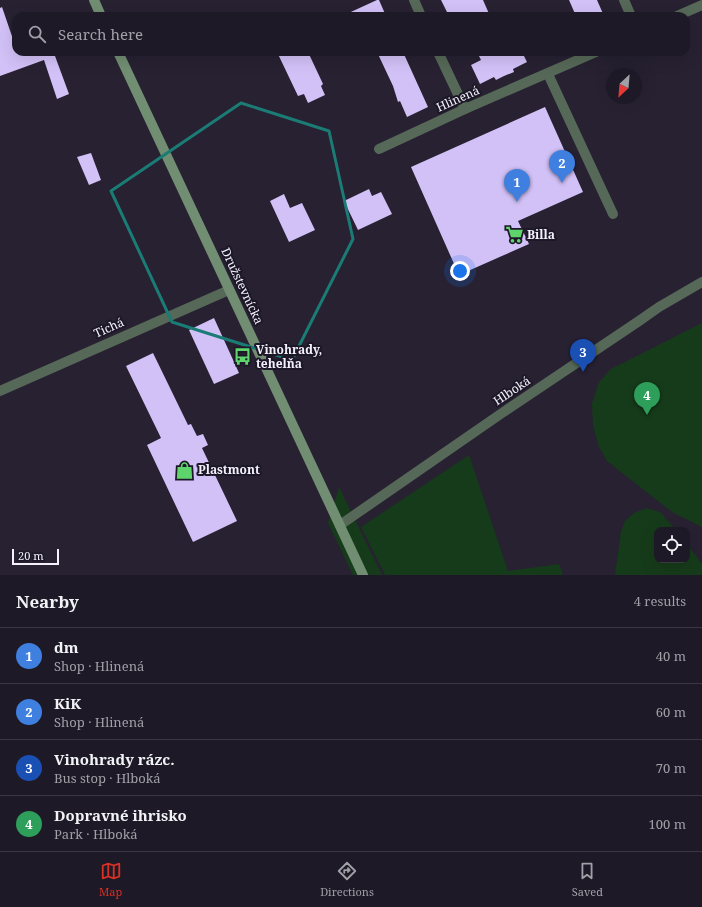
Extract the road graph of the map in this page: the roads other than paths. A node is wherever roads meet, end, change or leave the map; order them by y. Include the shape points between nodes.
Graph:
1 (94, 0) edge
2 (414, 0) edge
3 (624, 0) edge
4 (702, 5) edge
5 (99, 12) edge
6 (419, 12) edge
7 (629, 12) edge
8 (686, 12) edge
9 (120, 56) edge
10 (440, 56) edge
11 (587, 56) edge
12 (548, 74) junction
13 (465, 109) junction
14 (379, 149) dead end
15 (613, 214) dead end
16 (702, 282) edge
17 (229, 290) junction
18 (0, 391) edge
19 (340, 525) junction
20 (363, 575) edge

1 - 5 main road
2 - 6 street
3 - 7 street
4 - 8 street
9 - 17 main road, Družstevnícka
10 - 13 street
11 - 12 street, Hlinená
12 - 13 street, Hlinená
12 - 15 street
13 - 14 street, Hlinená
16 - 19 street, Hlboká via 639,321
17 - 18 street, Tichá
17 - 19 main road, Družstevnícka
19 - 20 main road, Družstevnícka

